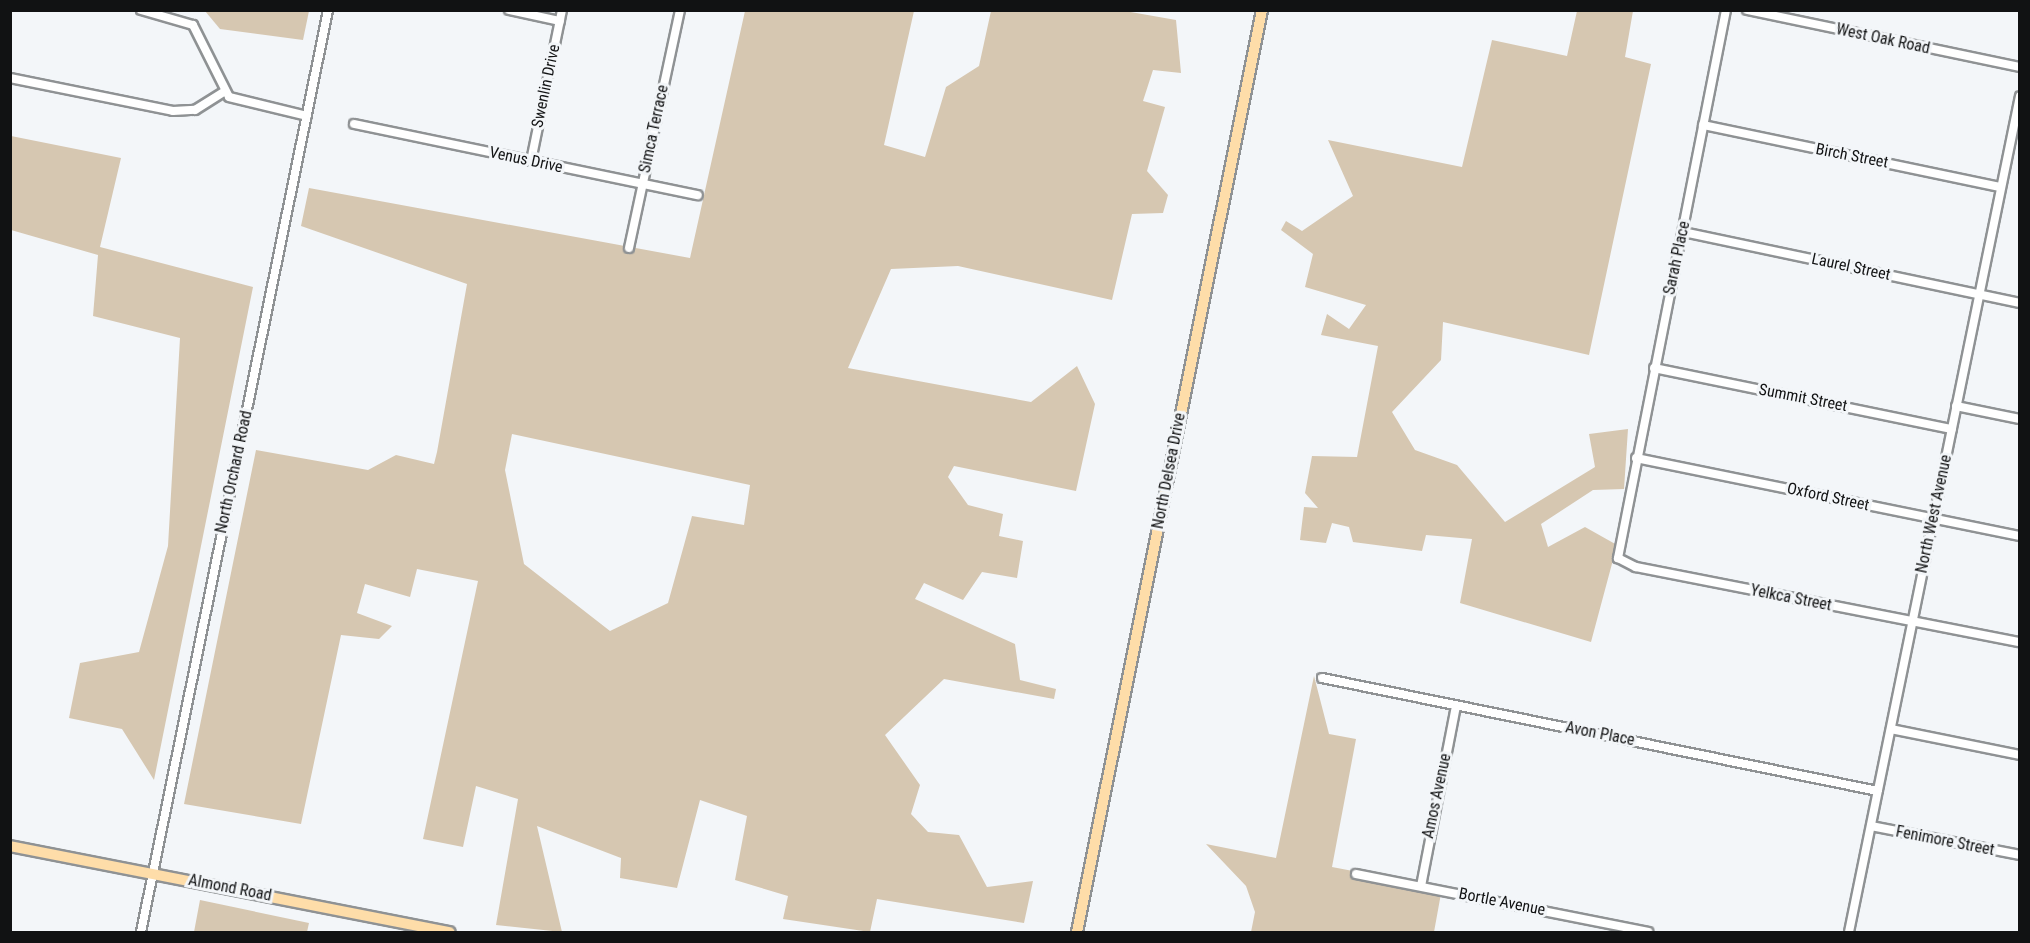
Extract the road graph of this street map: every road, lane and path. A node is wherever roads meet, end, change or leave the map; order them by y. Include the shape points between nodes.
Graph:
1 (141, 10) edge
2 (328, 10) edge
3 (509, 10) edge
4 (562, 10) edge
5 (680, 10) edge
6 (1262, 10) edge
7 (1726, 10) edge
8 (1747, 10) edge
9 (560, 21) junction
10 (2019, 67) edge
11 (10, 78) edge
12 (225, 92) junction
13 (2019, 96) edge
14 (307, 116) junction
15 (354, 124) dead end
16 (1703, 125) junction
17 (531, 161) junction
18 (643, 183) junction
19 (2000, 187) junction
20 (698, 195) dead end
21 (1683, 232) junction
22 (629, 248) dead end
23 (1979, 294) junction
24 (2019, 303) edge
25 (1654, 368) junction
26 (1956, 406) junction
27 (2019, 419) edge
28 (1952, 429) junction
29 (1636, 458) junction
30 (1626, 504) joint
31 (1933, 519) junction
32 (2019, 536) edge
33 (1912, 622) junction
34 (2019, 642) edge
35 (1322, 678) dead end
36 (1456, 706) junction
37 (1891, 729) junction
38 (2019, 755) edge
39 (1878, 791) junction
40 (1871, 826) junction
41 (10, 846) edge
42 (2019, 855) edge
43 (153, 873) junction
44 (1356, 874) dead end
45 (1421, 886) junction
46 (141, 933) edge
47 (450, 933) edge
48 (1077, 933) edge
49 (1648, 933) edge
50 (1849, 933) edge

1 - 12 street via 193,25
2 - 14 street, North Orchard Road
3 - 9 street
4 - 9 street, Swenlin Drive
5 - 18 street, Simca Terrace
6 - 48 main road, North Delsea Drive
7 - 16 street, Sarah Place
8 - 10 street, West Oak Road
9 - 17 street, Swenlin Drive
11 - 12 street via 173,111 195,110
12 - 14 street via 239,101
13 - 19 street, North West Avenue
14 - 43 street, North Orchard Road
15 - 17 street, Venus Drive
16 - 19 street, Birch Street
16 - 21 street, Sarah Place
17 - 18 street, Venus Drive
18 - 20 street, Venus Drive
18 - 22 street, Simca Terrace
19 - 23 street, North West Avenue
21 - 23 street, Laurel Street
21 - 25 street, Sarah Place
23 - 24 street, Laurel Street
23 - 26 street, North West Avenue
25 - 28 street, Summit Street
25 - 29 street, Sarah Place
26 - 27 street
26 - 28 street, North West Avenue
28 - 31 street, North West Avenue
29 - 30 street, Sarah Place
29 - 31 street, Oxford Street
30 - 33 street, Yelkca Street via 1617,549 1618,558 1627,564
31 - 32 street, Oxford Street
31 - 33 street, North West Avenue
33 - 34 street, Yelkca Street
33 - 37 street, North West Avenue
35 - 36 street, Avon Place
36 - 39 street, Avon Place
36 - 45 street, Amos Avenue
37 - 38 street
37 - 39 street, North West Avenue
39 - 40 street, North West Avenue
40 - 42 street, Fenimore Street
40 - 50 street, North West Avenue
41 - 43 main road, Almond Road
43 - 46 street, North Orchard Road
43 - 47 main road, Almond Road
44 - 45 street, Bortle Avenue
45 - 49 street, Bortle Avenue

